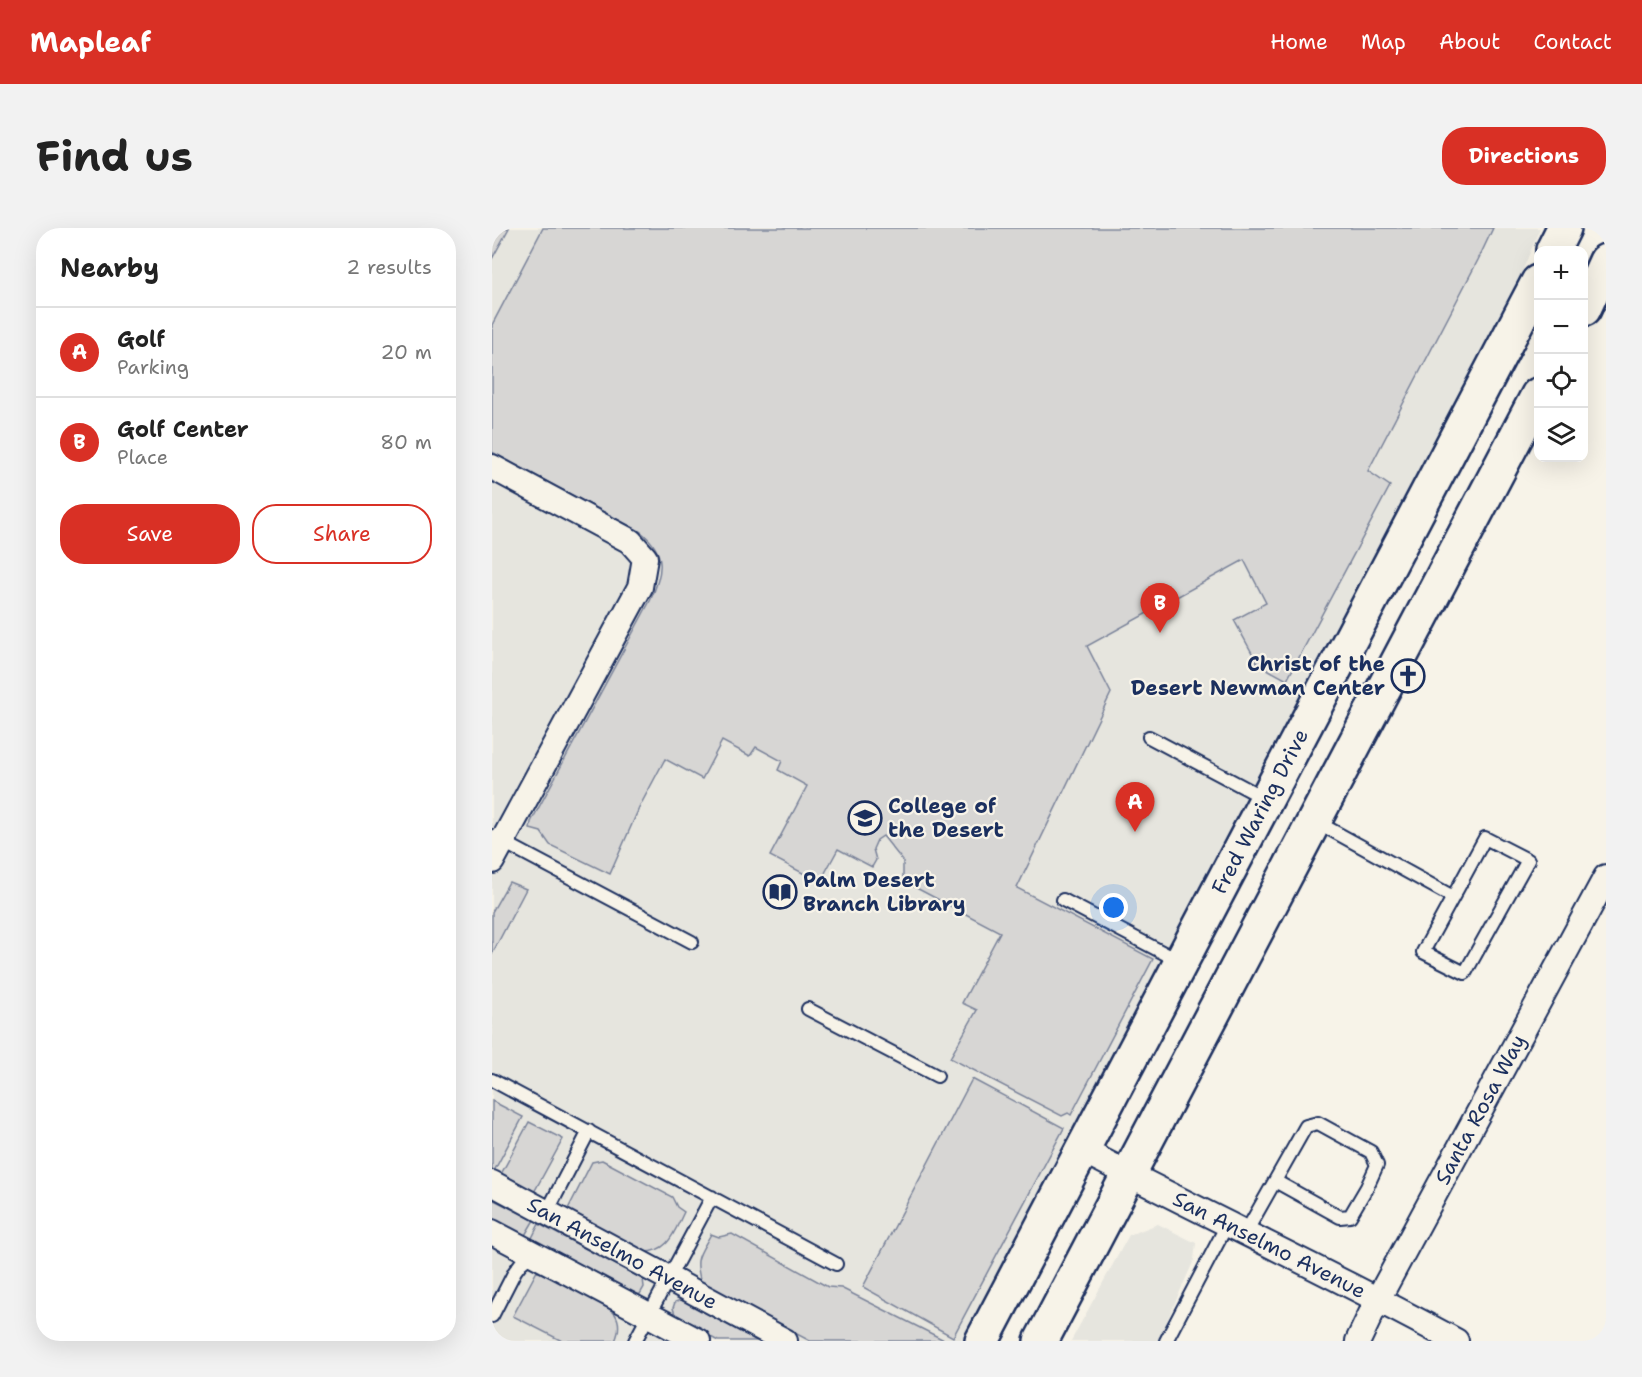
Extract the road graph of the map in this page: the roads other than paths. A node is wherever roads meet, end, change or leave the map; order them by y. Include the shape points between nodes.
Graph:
1 (1563, 228) edge
2 (1555, 246) edge
3 (1606, 261) edge
4 (1534, 292) edge
5 (1588, 300) edge
6 (1534, 404) edge
7 (492, 467) edge
8 (1149, 736) dead end
9 (1267, 800) junction
10 (1314, 821) junction
11 (496, 846) edge
12 (1606, 877) edge
13 (1453, 897) junction
14 (1063, 900) dead end
15 (692, 942) dead end
16 (1181, 962) junction
17 (808, 1009) dead end
18 (937, 1076) dead end
19 (492, 1080) edge
20 (589, 1131) junction
21 (1082, 1150) junction
22 (1129, 1174) junction
23 (1275, 1181) junction
24 (492, 1183) edge
25 (712, 1197) junction
26 (547, 1212) junction
27 (1237, 1228) junction
28 (492, 1233) edge
29 (532, 1254) junction
30 (836, 1264) dead end
31 (668, 1279) junction
32 (1378, 1299) junction
33 (649, 1315) junction
34 (492, 1316) edge
35 (635, 1341) edge
36 (698, 1341) edge
37 (785, 1341) edge
38 (982, 1341) edge
39 (1041, 1341) edge
40 (1166, 1341) edge
41 (1358, 1341) edge
42 (1456, 1341) edge

1 - 2 main road
3 - 5 main road
4 - 9 main road, Fred Waring Drive
6 - 10 main road
7 - 11 street via 630,540 645,558 640,587
8 - 9 lane
9 - 16 main road, Fred Waring Drive
10 - 13 lane
10 - 22 main road
11 - 15 lane
12 - 32 street, Santa Rosa Way
13 - 13 lane via 1423,952 1465,973 1528,860 1485,837
14 - 16 lane
16 - 21 main road, Fred Waring Drive
17 - 18 lane
19 - 20 lane
20 - 25 lane
20 - 26 lane
21 - 22 street, San Anselmo Avenue
21 - 38 main road, Fred Waring Drive
22 - 27 street, San Anselmo Avenue
22 - 39 main road
23 - 23 lane via 1306,1126 1311,1124 1318,1123 1371,1152 1377,1165 1350,1216 1340,1217
23 - 27 lane
24 - 26 street, San Anselmo Avenue
25 - 30 lane
25 - 31 lane
26 - 31 street, San Anselmo Avenue
27 - 32 street, San Anselmo Avenue
27 - 40 lane
28 - 29 street, San Anselmo Avenue
29 - 33 street, San Anselmo Avenue
29 - 34 lane via 515,1271
31 - 33 lane
31 - 37 street, San Anselmo Avenue
32 - 41 street, Santa Rosa Way
32 - 42 street, San Anselmo Avenue
33 - 35 lane
33 - 36 street, San Anselmo Avenue

